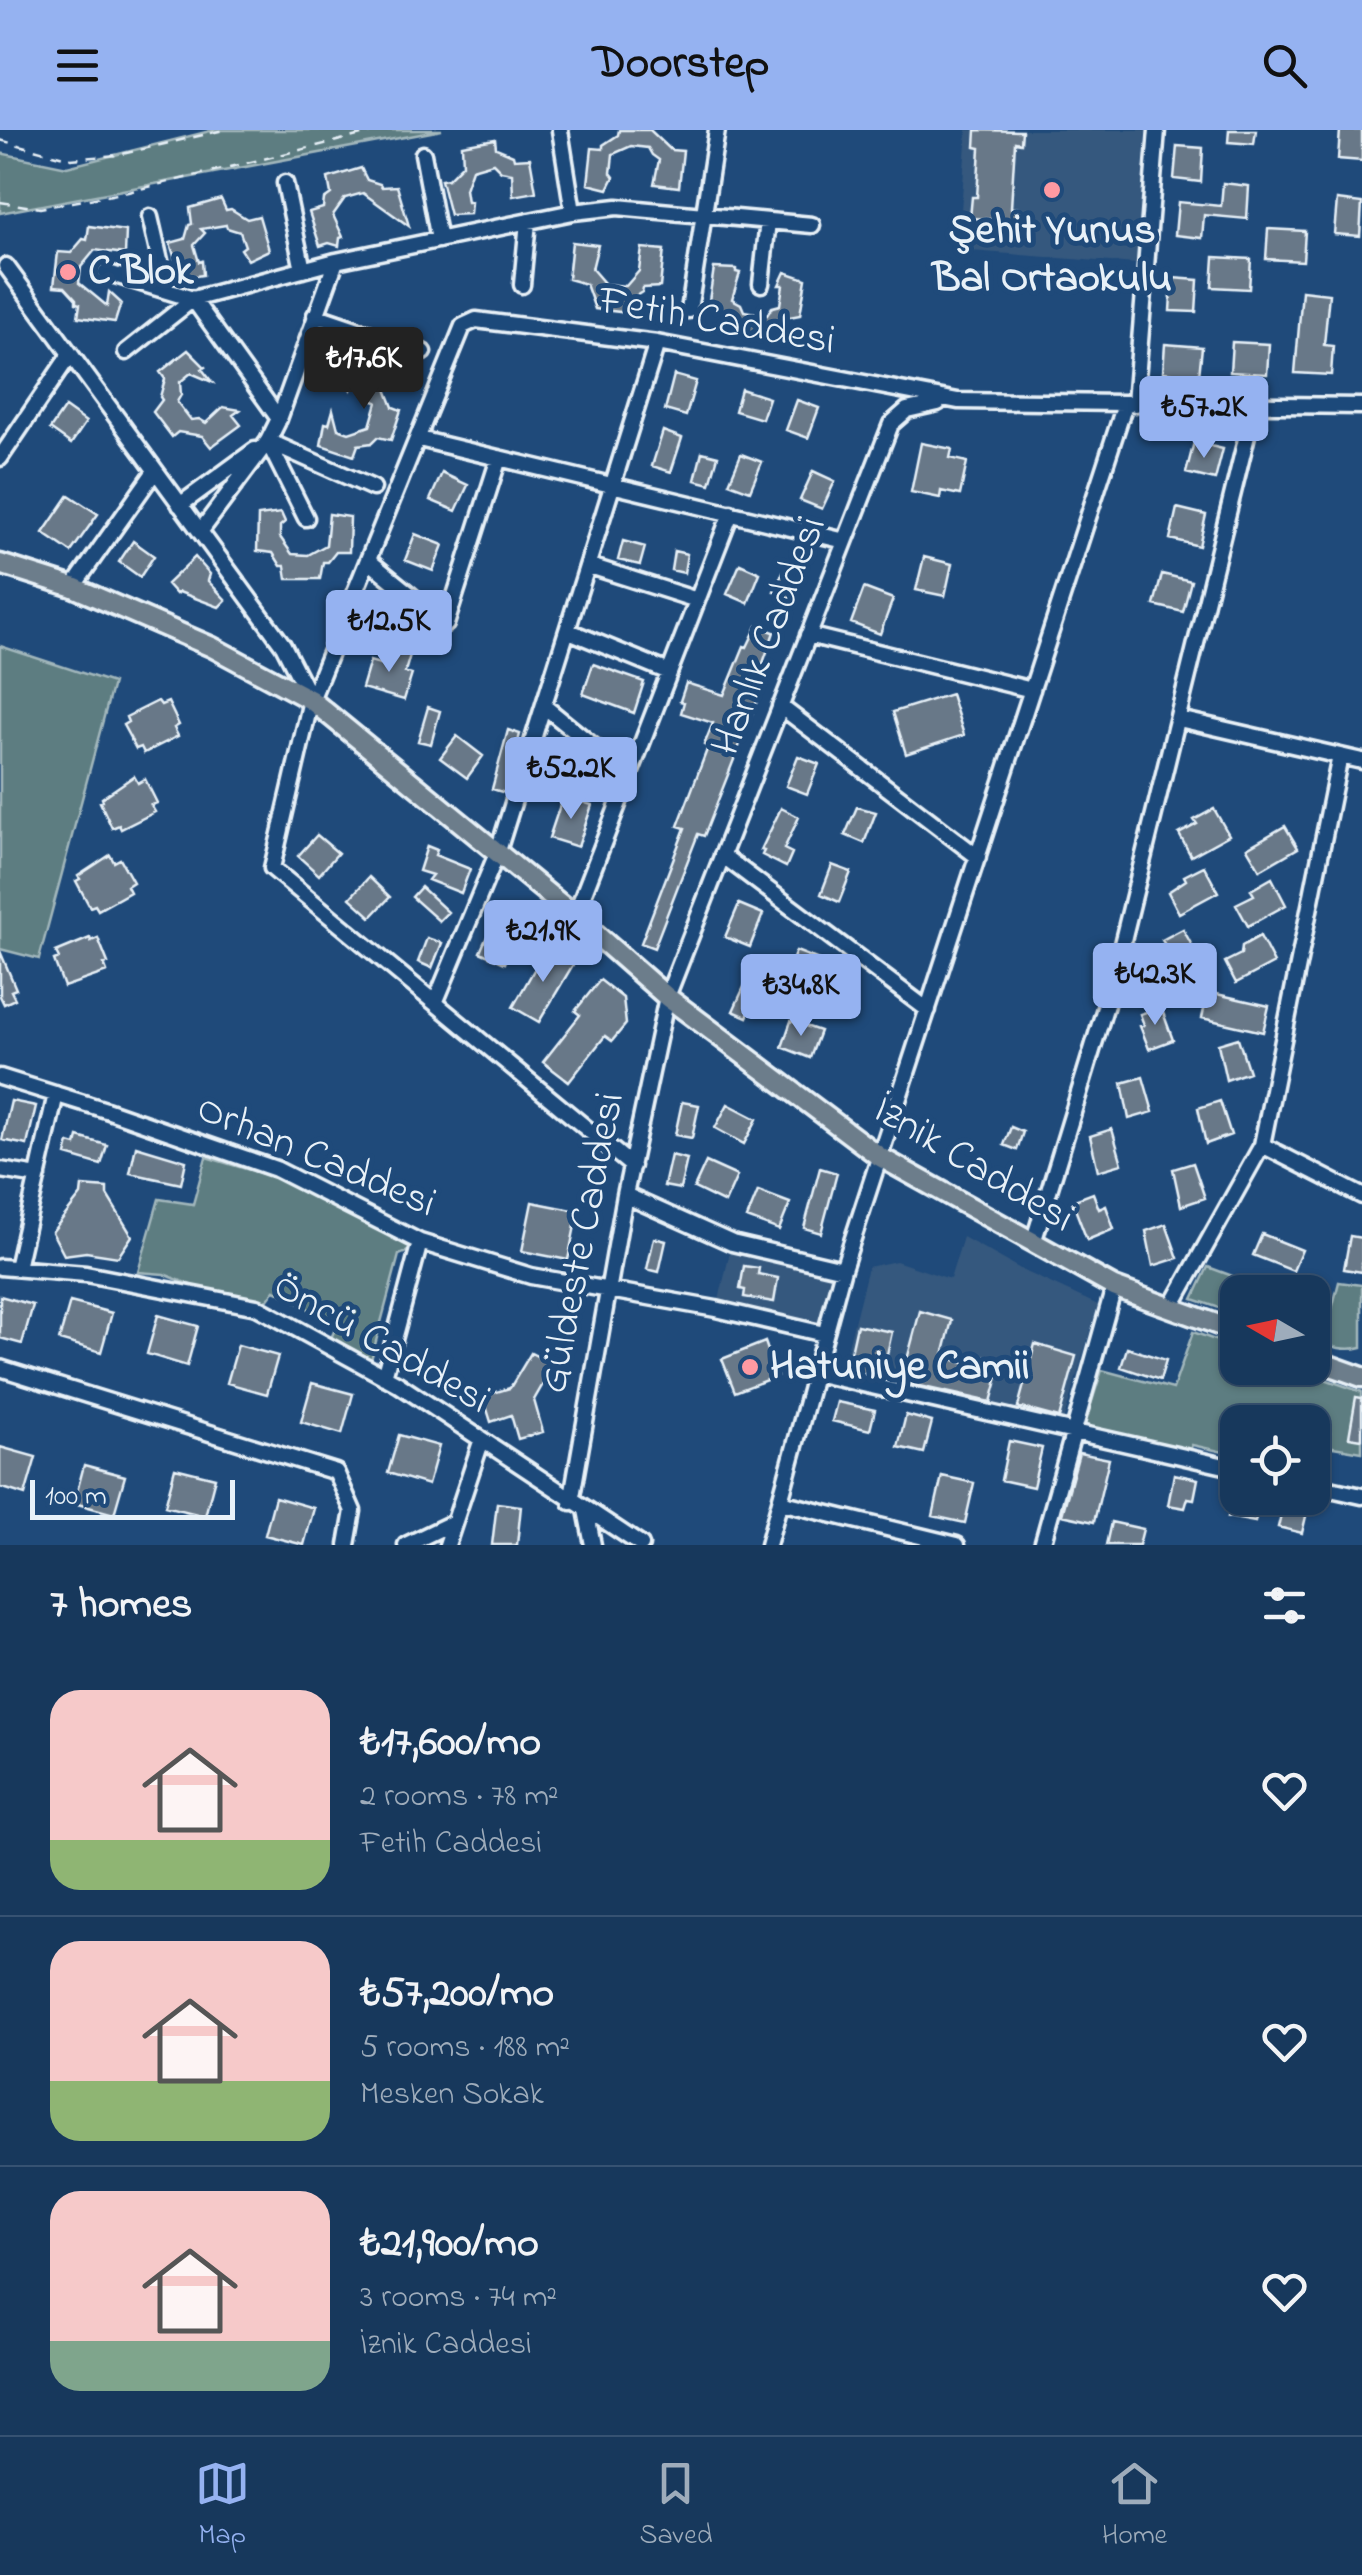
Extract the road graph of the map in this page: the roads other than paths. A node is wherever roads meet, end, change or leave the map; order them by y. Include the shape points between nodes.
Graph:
1 (560, 130) edge
2 (716, 130) edge
3 (1157, 130) edge
4 (422, 154) dead end
5 (285, 183) dead end
6 (573, 212) junction
7 (705, 216) junction
8 (150, 217) dead end
9 (528, 221) junction
10 (768, 221) junction
11 (812, 225) dead end
12 (439, 240) junction
13 (336, 261) junction
14 (302, 270) junction
15 (105, 272) dead end
16 (3, 273) edge
17 (761, 284) dead end
18 (522, 285) dead end
19 (166, 291) junction
20 (193, 299) junction
21 (689, 310) dead end
22 (315, 315) junction
23 (657, 343) junction
24 (126, 352) dead end
25 (423, 352) dead end
26 (69, 356) junction
27 (903, 392) junction
28 (958, 401) junction
29 (1130, 404) junction
30 (1254, 406) junction
31 (1362, 406) edge
32 (279, 419) junction
33 (891, 424) junction
34 (420, 439) junction
35 (268, 441) junction
36 (0, 458) edge
37 (499, 458) junction
38 (155, 471) junction
39 (614, 485) junction
40 (373, 488) dead end
41 (180, 504) junction
42 (731, 513) junction
43 (306, 518) dead end
44 (200, 532) junction
45 (845, 541) junction
46 (369, 561) junction
47 (0, 564) edge
48 (590, 566) junction
49 (73, 586) junction
50 (698, 600) junction
51 (569, 631) junction
52 (808, 635) junction
53 (670, 672) junction
54 (1032, 690) junction
55 (312, 700) junction
56 (780, 706) junction
57 (545, 708) junction
58 (1178, 718) junction
59 (1340, 756) junction
60 (1362, 761) edge
61 (630, 775) junction
62 (498, 852) junction
63 (722, 855) junction
64 (978, 857) junction
65 (576, 916) junction
66 (667, 998) junction
67 (435, 1003) junction
68 (928, 1010) junction
69 (0, 1077) edge
70 (56, 1094) junction
71 (1262, 1144) junction
72 (880, 1157) junction
73 (632, 1166) junction
74 (0, 1170) edge
75 (38, 1176) junction
76 (625, 1195) junction
77 (1362, 1196) edge
78 (420, 1242) junction
79 (1033, 1243) junction
80 (0, 1267) edge
81 (17, 1268) junction
82 (843, 1269) junction
83 (1114, 1287) junction
84 (608, 1289) junction
85 (1171, 1308) junction
86 (1220, 1326) edge
87 (824, 1334) junction
88 (1330, 1365) edge
89 (0, 1368) edge
90 (814, 1373) junction
91 (384, 1376) junction
92 (1362, 1377) edge
93 (1074, 1434) junction
94 (481, 1442) junction
95 (1220, 1465) edge
96 (1330, 1490) edge
97 (1362, 1496) edge
98 (571, 1502) junction
99 (780, 1502) junction
100 (586, 1510) junction
101 (454, 1522) junction
102 (346, 1545) edge
103 (406, 1545) edge
104 (447, 1545) edge
105 (592, 1545) edge
106 (640, 1545) edge
107 (768, 1545) edge
108 (957, 1545) edge
109 (1042, 1545) edge

1 - 6 street
2 - 7 street
3 - 29 street
4 - 12 street
5 - 14 street
6 - 7 street via 617,208
6 - 9 street
7 - 10 street
7 - 21 street
8 - 19 street
9 - 12 street
9 - 18 street
10 - 11 street
10 - 17 street
12 - 13 street
13 - 14 street
13 - 22 street
14 - 20 street
15 - 19 street
16 - 26 street
19 - 20 street
20 - 24 street
20 - 32 street
22 - 25 street
22 - 32 street
23 - 27 street, Fetih Caddesi
23 - 34 street, Fetih Caddesi via 476,320 463,326
23 - 39 street
26 - 36 street
26 - 38 street
27 - 28 street, Fetih Caddesi
27 - 33 street, Hanlık Caddesi
28 - 29 street, Fetih Caddesi
28 - 33 street via 907,410
29 - 30 street, Fetih Caddesi
29 - 54 street
30 - 31 street, Fetih Caddesi
30 - 58 street
32 - 35 street
33 - 45 street, Hanlık Caddesi
34 - 37 street
34 - 46 street, Fetih Caddesi
35 - 40 street
35 - 41 street
35 - 43 street
35 - 44 street
37 - 39 street
37 - 46 street via 446,624
38 - 41 street
38 - 49 street
39 - 42 street
39 - 48 street
41 - 44 street
42 - 45 street
42 - 50 street
44 - 55 street via 283,645
45 - 52 street, Hanlık Caddesi
46 - 55 street, Fetih Caddesi
47 - 49 main road, İznik Caddesi
48 - 50 street
48 - 51 street
49 - 55 main road, İznik Caddesi
50 - 53 street
51 - 53 street
51 - 57 street
52 - 54 street
52 - 56 street, Hanlık Caddesi
53 - 61 street
54 - 64 street
55 - 62 main road, İznik Caddesi
55 - 67 street, Fetih Caddesi via 272,868
56 - 63 street, Hanlık Caddesi
56 - 64 street
57 - 61 street
57 - 62 street
58 - 59 street
58 - 79 street via 1112,985
59 - 60 street
59 - 71 street
61 - 65 street
62 - 65 main road, İznik Caddesi
62 - 67 street
63 - 66 street, Hanlık Caddesi
63 - 68 street
64 - 68 street
65 - 66 main road, İznik Caddesi
66 - 72 main road, İznik Caddesi
66 - 73 street, Güldeste Caddesi
67 - 73 street
68 - 72 street
69 - 70 street, Orhan Caddesi
70 - 75 street
70 - 78 street, Orhan Caddesi via 276,1169
71 - 77 street
71 - 85 street
72 - 79 main road, İznik Caddesi
72 - 82 street
73 - 76 street, Güldeste Caddesi
74 - 75 street
75 - 81 street
76 - 82 street via 732,1243
76 - 84 street, Güldeste Caddesi
78 - 84 street, Orhan Caddesi via 530,1276
78 - 91 street
79 - 83 main road, İznik Caddesi
80 - 81 street, Öncü Caddesi
81 - 91 street, Öncü Caddesi via 86,1274 257,1307
82 - 87 street
83 - 85 main road, İznik Caddesi
83 - 93 street
84 - 87 street, Orhan Caddesi
84 - 98 street, Güldeste Caddesi
85 - 86 main road, İznik Caddesi
87 - 90 street
88 - 92 main road
89 - 102 street via 336,1472 353,1511
90 - 93 street
90 - 99 street
91 - 94 street, Öncü Caddesi
93 - 95 street
93 - 109 street
94 - 98 street, Öncü Caddesi
94 - 101 street
96 - 97 street
98 - 100 street, Öncü Caddesi
99 - 107 street
99 - 108 street
100 - 105 street
100 - 106 street, Öncü Caddesi
101 - 103 street
101 - 104 street

